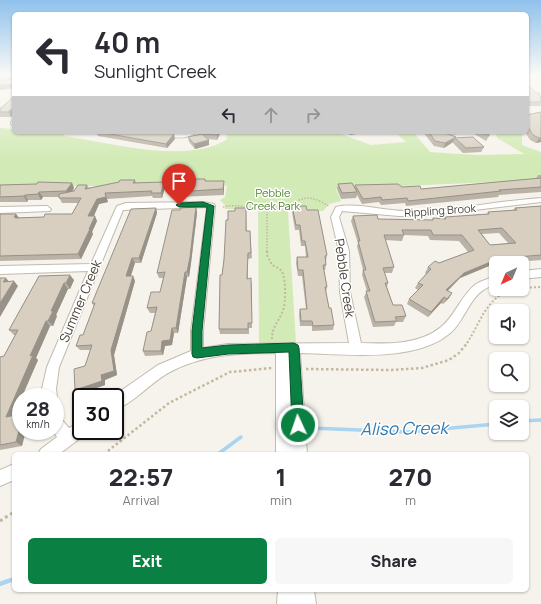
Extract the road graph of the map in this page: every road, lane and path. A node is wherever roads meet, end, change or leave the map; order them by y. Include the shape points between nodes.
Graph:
1 (171, 134) edge
2 (184, 134) edge
3 (541, 200) edge
4 (329, 206) dead end
5 (223, 207) dead end
6 (47, 209) dead end
7 (340, 209) joint
8 (0, 210) edge
9 (267, 210) junction
10 (94, 267) junction
11 (0, 270) edge
12 (541, 273) edge
13 (529, 274) edge
14 (489, 284) edge
15 (541, 287) edge
16 (529, 288) edge
17 (283, 348) junction
18 (356, 348) junction
19 (197, 354) junction
20 (282, 367) junction
21 (49, 388) edge
22 (124, 397) edge
23 (64, 433) edge
24 (72, 435) edge
25 (68, 438) junction
26 (49, 452) edge
27 (107, 452) edge
28 (284, 452) edge
29 (299, 452) edge
30 (12, 473) edge
31 (0, 478) edge
32 (12, 513) edge
33 (0, 521) edge
34 (287, 592) edge
35 (306, 592) edge
36 (287, 604) edge
37 (306, 604) edge

1 - 2 street
3 - 7 street, Rippling Brook via 408,214
4 - 9 path via 318,199 305,197 280,210
5 - 9 path via 239,204
6 - 8 street
7 - 18 street, Pebble Creek via 335,217 344,251 345,292
9 - 17 path via 267,255 272,265 283,272 285,301 280,318 272,330
10 - 11 street
10 - 19 street, Summer Creek via 120,208 134,205 211,206 197,331
10 - 21 street, Summer Creek via 53,367
12 - 13 street
14 - 18 street via 480,288 468,300 445,331 424,342 395,349
15 - 16 path
17 - 18 street
17 - 19 street via 228,349
17 - 20 street
17 - 29 street
19 - 22 street via 163,369
20 - 27 path via 230,372 169,403
20 - 28 street
23 - 25 street
24 - 25 street
25 - 26 street
30 - 31 street
32 - 33 path
34 - 36 street
35 - 37 street

